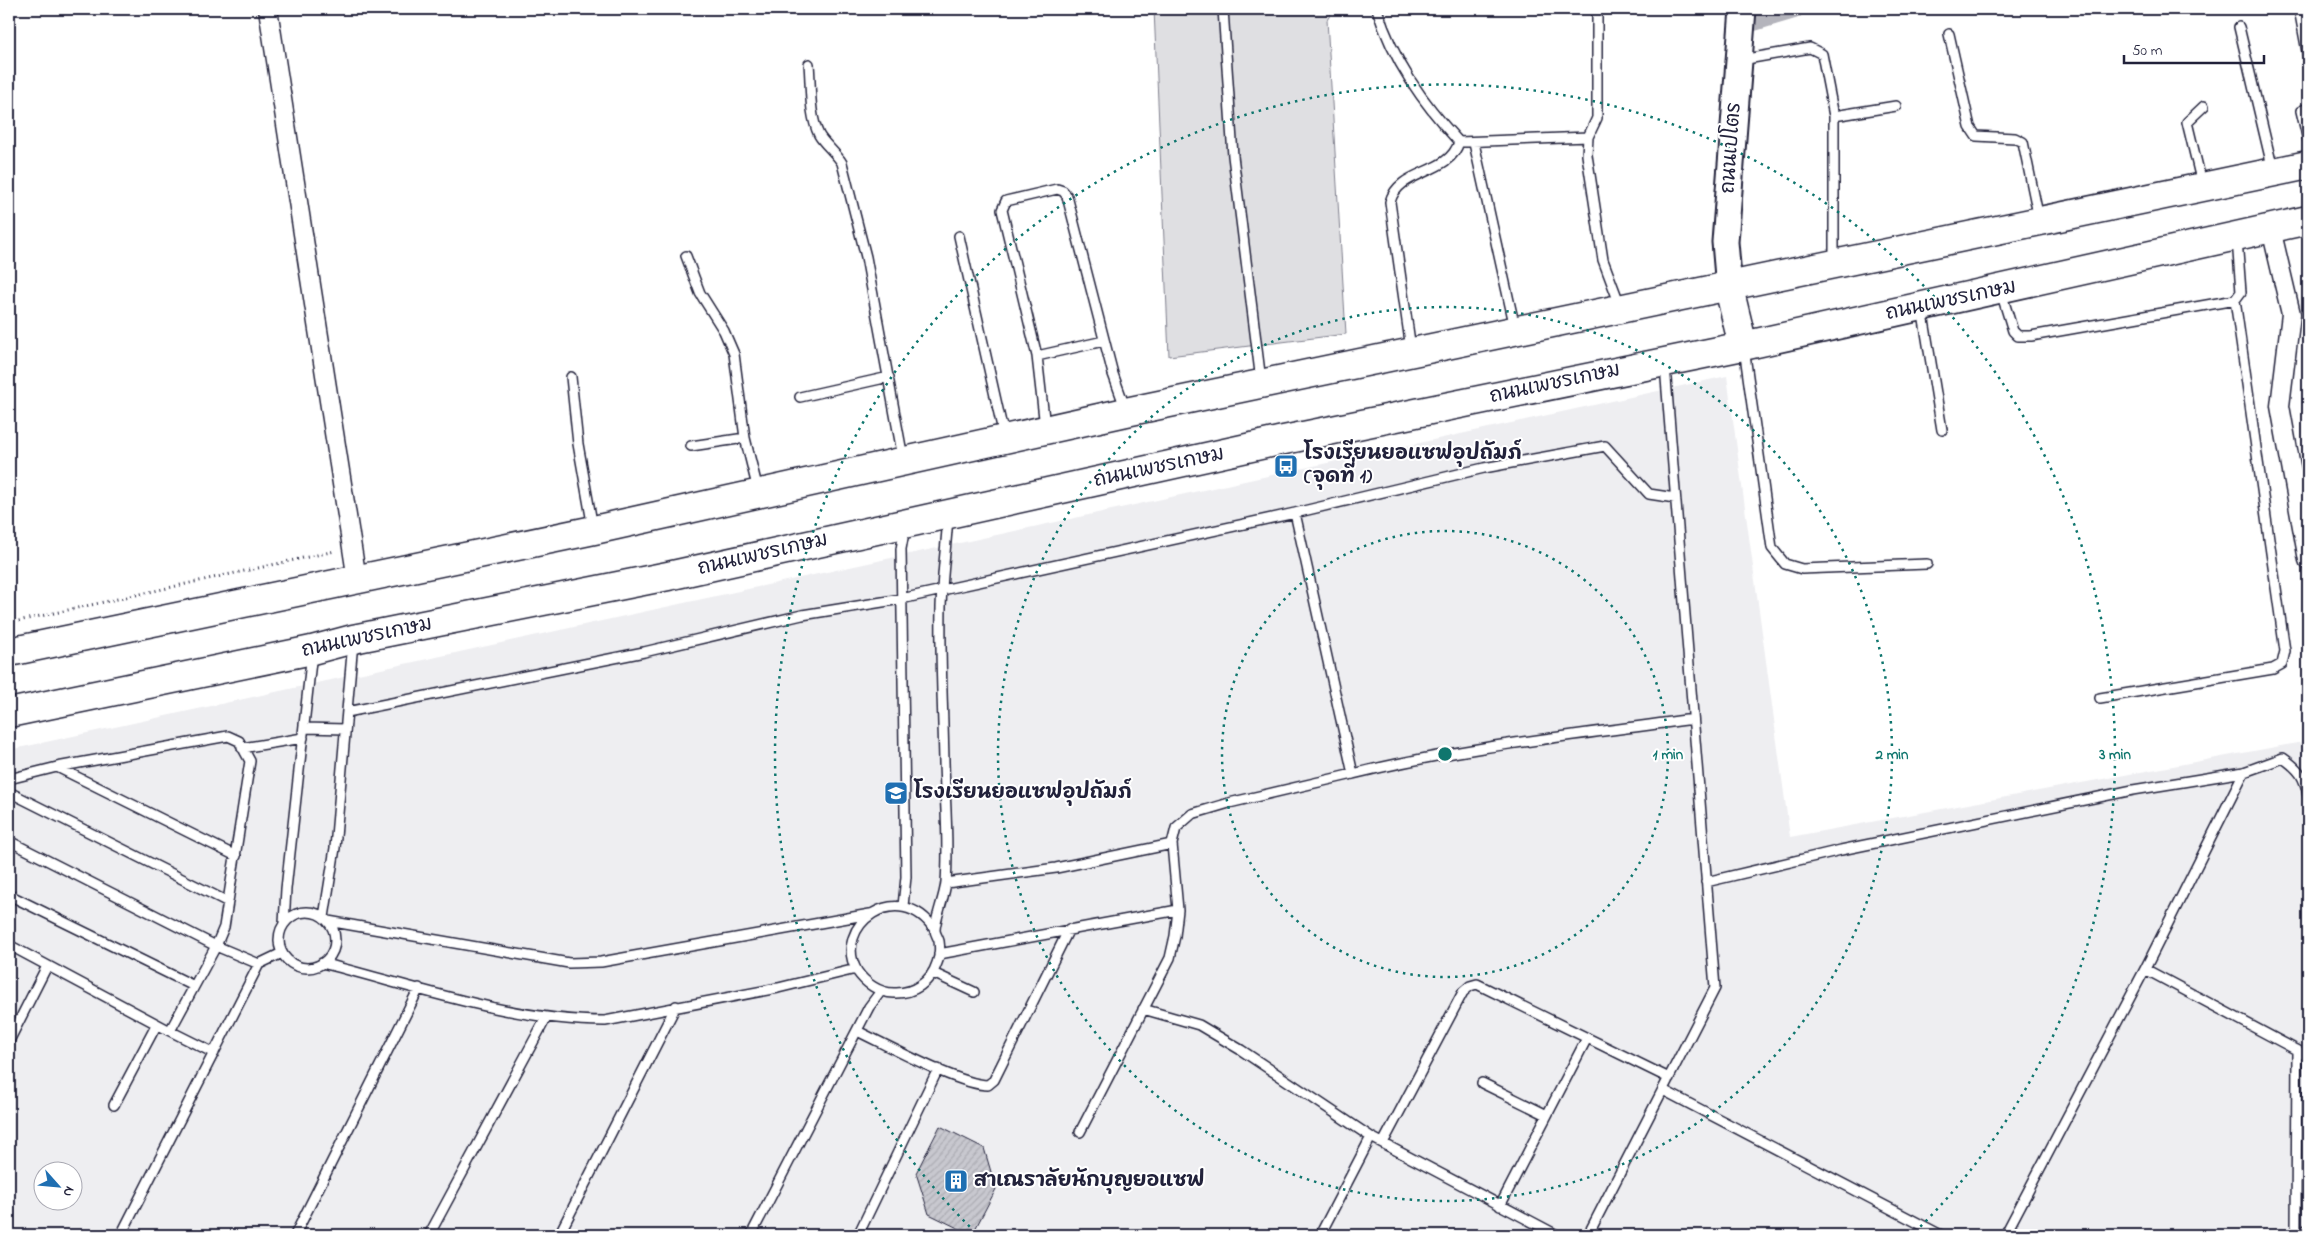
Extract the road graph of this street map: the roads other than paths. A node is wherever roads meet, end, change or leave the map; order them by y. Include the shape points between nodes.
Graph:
1 (268, 9) edge
2 (1223, 9) edge
3 (1377, 9) edge
4 (1597, 9) edge
5 (1745, 9) edge
6 (2299, 9) edge
7 (2239, 27) dead end
8 (1949, 34) dead end
9 (2308, 56) edge
10 (1739, 60) junction
11 (809, 64) dead end
12 (1896, 106) dead end
13 (2204, 106) dead end
14 (2308, 108) edge
15 (1834, 116) junction
16 (1588, 138) junction
17 (2308, 140) edge
18 (1458, 142) junction
19 (1474, 143) junction
20 (2308, 165) edge
21 (2274, 172) junction
22 (2203, 187) junction
23 (2308, 220) edge
24 (2039, 221) junction
25 (2271, 228) junction
26 (959, 236) dead end
27 (2237, 236) junction
28 (686, 256) dead end
29 (1834, 264) junction
30 (1729, 288) junction
31 (2001, 290) junction
32 (2235, 300) junction
33 (1922, 308) junction
34 (1621, 309) junction
35 (1515, 330) junction
36 (1104, 341) junction
37 (1743, 346) junction
38 (1411, 352) junction
39 (1037, 356) junction
40 (1664, 362) junction
41 (571, 377) dead end
42 (889, 377) junction
43 (1261, 384) junction
44 (800, 397) dead end
45 (1126, 412) junction
46 (1045, 430) junction
47 (1942, 430) dead end
48 (746, 438) junction
49 (1005, 439) junction
50 (692, 446) dead end
51 (903, 462) junction
52 (758, 493) junction
53 (1676, 498) junction
54 (1295, 513) junction
55 (948, 514) junction
56 (905, 523) junction
57 (594, 530) junction
58 (2308, 560) edge
59 (1926, 564) dead end
60 (357, 580) junction
61 (943, 588) junction
62 (901, 598) junction
63 (353, 639) junction
64 (312, 650) junction
65 (9, 652) edge
66 (2100, 698) dead end
67 (347, 712) junction
68 (9, 714) edge
69 (1693, 719) junction
70 (305, 728) junction
71 (345, 729) junction
72 (303, 738) junction
73 (242, 748) junction
74 (57, 767) junction
75 (2244, 772) junction
76 (1353, 774) junction
77 (9, 779) edge
78 (9, 792) edge
79 (2308, 796) edge
80 (9, 840) edge
81 (1172, 844) junction
82 (236, 856) junction
83 (1706, 882) junction
84 (946, 883) junction
85 (9, 895) edge
86 (228, 902) junction
87 (903, 906) junction
88 (1178, 910) junction
89 (870, 914) junction
90 (326, 919) junction
91 (284, 923) junction
92 (1069, 929) junction
93 (935, 930) junction
94 (9, 945) edge
95 (216, 946) junction
96 (282, 953) junction
97 (940, 954) junction
98 (322, 963) junction
99 (259, 964) junction
100 (47, 966) junction
101 (856, 969) junction
102 (2145, 969) junction
103 (933, 973) junction
104 (194, 986) junction
105 (419, 988) junction
106 (880, 991) junction
107 (974, 992) dead end
108 (676, 1006) junction
109 (1144, 1009) junction
110 (546, 1018) junction
111 (157, 1024) junction
112 (170, 1031) junction
113 (857, 1031) junction
114 (1587, 1038) junction
115 (9, 1041) edge
116 (2297, 1050) junction
117 (214, 1053) junction
118 (2308, 1056) edge
119 (938, 1069) junction
120 (1669, 1078) junction
121 (1482, 1083) dead end
122 (1663, 1090) junction
123 (114, 1105) dead end
124 (1547, 1115) junction
125 (1080, 1132) dead end
126 (1372, 1136) junction
127 (1383, 1142) junction
128 (1500, 1206) junction
129 (2308, 1229) edge
130 (120, 1235) edge
131 (296, 1235) edge
132 (428, 1235) edge
133 (559, 1235) edge
134 (752, 1235) edge
135 (858, 1235) edge
136 (1320, 1235) edge
137 (1557, 1235) edge
138 (1588, 1235) edge
139 (1941, 1235) edge
140 (2005, 1235) edge

1 - 60 street
2 - 43 lane via 1233,156
3 - 18 lane via 1408,78
4 - 16 lane via 1597,118
5 - 10 street, ถนนเปโตร
6 - 9 lane
7 - 21 lane
8 - 24 lane via 1970,127 1976,136 2015,138 2023,142
10 - 15 lane via 1810,48 1816,50 1822,54
10 - 30 street, ถนนเปโตร via 1725,242
11 - 42 lane via 815,123 820,136 842,163 866,257
12 - 15 lane
13 - 22 lane via 2187,122
14 - 17 lane via 2301,111
15 - 29 lane
16 - 19 lane
16 - 34 lane via 1586,155 1603,260
18 - 19 lane
18 - 38 lane via 1451,158 1401,184 1393,192 1390,202
19 - 35 lane
20 - 21 main road
21 - 22 main road
22 - 24 main road
23 - 25 main road, ถนนเพชรเกษม
24 - 29 main road
25 - 27 main road, ถนนเพชรเกษม
25 - 58 street via 2292,314 2280,406
26 - 49 lane
27 - 31 main road, ถนนเพชรเกษม
27 - 32 lane via 2241,292
28 - 48 lane via 700,293 724,330 734,354
29 - 30 main road
30 - 34 main road
30 - 37 main road
31 - 32 lane via 2013,331 2018,336
31 - 33 main road, ถนนเพชรเกษม
32 - 66 lane via 2285,651 2282,664
33 - 37 main road, ถนนเพชรเกษม
33 - 47 lane
34 - 35 main road
35 - 38 main road
36 - 39 lane
36 - 39 lane via 1067,196 1056,189 1006,201 1002,210
36 - 45 lane
37 - 40 main road, ถนนเพชรเกษม
37 - 59 lane via 1772,548 1785,564 1802,569
38 - 43 main road
39 - 46 lane
40 - 53 lane
40 - 55 main road, ถนนเพชรเกษม via 1279,441
41 - 57 lane via 578,444
42 - 44 lane
42 - 51 lane
43 - 45 main road
45 - 46 main road
46 - 49 main road
48 - 50 lane
48 - 52 lane
49 - 51 main road
51 - 52 main road
52 - 57 main road
53 - 54 lane via 1650,494 1605,446 1484,468
53 - 69 lane
54 - 61 lane
54 - 76 lane
55 - 56 main road, ถนนเพชรเกษม
55 - 61 lane
56 - 62 lane via 901,550
56 - 63 main road, ถนนเพชรเกษม via 668,576
57 - 60 main road
60 - 65 main road
61 - 62 lane
61 - 84 lane
62 - 67 lane via 802,614 644,652
62 - 87 lane via 906,877
63 - 64 main road, ถนนเพชรเกษม
63 - 67 lane
64 - 68 main road, ถนนเพชรเกษม
64 - 70 lane
67 - 71 lane
69 - 76 lane via 1492,747
69 - 83 lane
70 - 71 lane
70 - 72 lane
71 - 90 lane
72 - 73 lane
72 - 91 lane
73 - 74 lane via 239,741 228,736
73 - 82 lane via 250,761
74 - 77 lane
74 - 82 lane
75 - 79 lane via 2282,758 2292,764 2305,780
75 - 83 lane via 2133,790 1841,850
75 - 102 lane
76 - 81 lane via 1192,814 1176,828
78 - 86 lane
80 - 95 lane
81 - 84 lane via 1056,868
81 - 88 lane
82 - 86 lane
83 - 120 lane via 1715,988
84 - 93 lane
85 - 104 lane
86 - 95 lane via 224,927
87 - 89 lane via 886,906
87 - 93 lane via 922,914
88 - 92 lane
88 - 109 lane via 1170,958
89 - 90 lane via 601,962 569,963
89 - 101 lane via 857,929 853,942
90 - 91 lane via 308,912 298,913
90 - 98 lane via 335,936 328,958
91 - 96 lane via 279,938
92 - 97 lane
92 - 119 lane via 994,1080 988,1085 980,1085
93 - 97 lane
94 - 100 lane
95 - 99 lane
95 - 104 lane
96 - 98 lane via 289,962 300,967 312,968
96 - 99 lane
97 - 103 lane
98 - 105 lane
99 - 117 lane
100 - 111 lane
100 - 115 lane
101 - 106 lane via 866,982
101 - 108 lane via 778,988
102 - 116 lane
102 - 140 lane
103 - 106 lane via 910,991 892,994
103 - 107 lane
104 - 112 lane
105 - 110 lane
105 - 131 lane
106 - 113 lane
108 - 110 lane via 605,1021
108 - 133 lane
109 - 125 lane
109 - 126 lane via 1199,1025
110 - 132 lane
111 - 112 lane
111 - 123 lane
112 - 117 lane
113 - 119 lane
113 - 134 lane
114 - 120 lane
114 - 124 lane
114 - 127 lane via 1477,984 1470,986 1462,992
116 - 118 lane
116 - 129 lane via 2296,1235
117 - 130 lane
119 - 135 lane
120 - 122 lane
121 - 124 lane
122 - 138 lane
122 - 139 lane
124 - 128 lane
126 - 127 lane
126 - 136 lane
127 - 128 lane
128 - 137 lane

